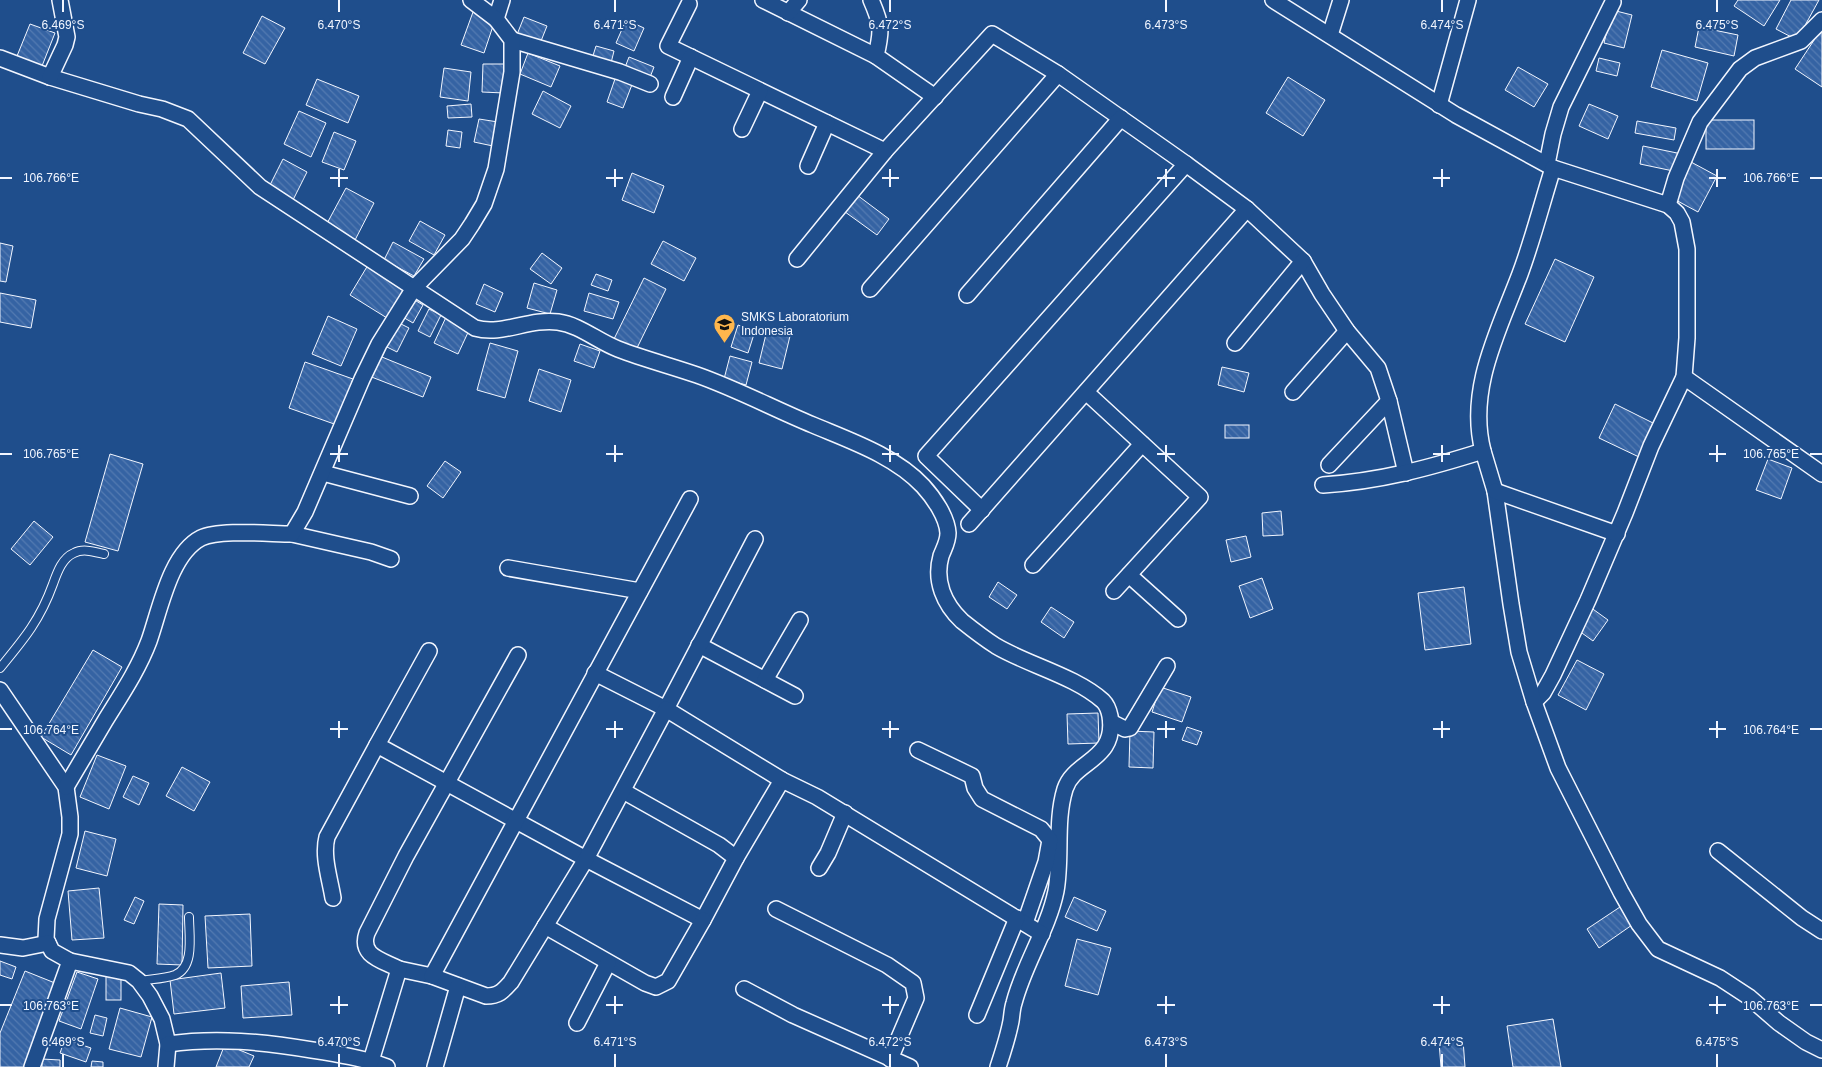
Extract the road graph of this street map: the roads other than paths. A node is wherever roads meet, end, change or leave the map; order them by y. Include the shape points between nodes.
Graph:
1 (60, 0) edge
2 (471, 0) edge
3 (502, 0) edge
4 (763, 0) edge
5 (799, 0) edge
6 (872, 0) edge
7 (1272, 0) edge
8 (1341, 0) edge
9 (1468, 0) edge
10 (1613, 2) dead end
11 (689, 4) dead end
12 (788, 13) junction
13 (496, 19) junction
14 (1822, 20) edge
15 (1330, 36) junction
16 (512, 40) junction
17 (876, 56) junction
18 (691, 57) junction
19 (0, 58) edge
20 (1058, 74) junction
21 (50, 77) junction
22 (650, 84) dead end
23 (760, 91) junction
24 (673, 97) dead end
25 (935, 97) junction
26 (1439, 105) junction
27 (1121, 118) junction
28 (827, 123) junction
29 (742, 129) dead end
30 (885, 151) junction
31 (1186, 164) junction
32 (808, 166) dead end
33 (1550, 166) junction
34 (1668, 205) junction
35 (1247, 209) junction
36 (796, 259) dead end
37 (1303, 261) junction
38 (414, 288) junction
39 (870, 290) dead end
40 (967, 295) dead end
41 (1347, 331) junction
42 (1235, 343) dead end
43 (1684, 377) junction
44 (1086, 392) junction
45 (1292, 392) dead end
46 (1389, 401) junction
47 (1142, 444) junction
48 (1483, 450) junction
49 (1329, 465) dead end
50 (323, 473) junction
51 (1406, 473) junction
52 (1822, 474) edge
53 (1324, 485) dead end
54 (1496, 491) junction
55 (410, 496) dead end
56 (690, 499) dead end
57 (982, 510) junction
58 (969, 524) dead end
59 (292, 534) junction
60 (1617, 534) junction
61 (755, 539) dead end
62 (104, 554) dead end
63 (391, 559) dead end
64 (1032, 565) dead end
65 (508, 568) dead end
66 (1129, 575) junction
67 (640, 591) junction
68 (1114, 591) dead end
69 (1178, 618) dead end
70 (800, 620) dead end
71 (699, 645) junction
72 (429, 651) dead end
73 (518, 655) dead end
74 (1167, 666) dead end
75 (0, 668) edge
76 (595, 673) junction
77 (765, 680) junction
78 (0, 690) edge
79 (795, 696) dead end
80 (1534, 702) junction
81 (666, 709) junction
82 (1111, 722) junction
83 (377, 745) junction
84 (918, 750) dead end
85 (782, 780) junction
86 (446, 784) junction
87 (66, 787) junction
88 (623, 791) junction
89 (844, 813) junction
90 (516, 821) junction
91 (1718, 851) dead end
92 (736, 858) junction
93 (586, 859) junction
94 (819, 868) dead end
95 (333, 898) dead end
96 (776, 910) dead end
97 (189, 918) dead end
98 (703, 920) junction
99 (1021, 921) junction
100 (545, 926) junction
101 (1822, 931) edge
102 (1042, 934) junction
103 (48, 943) junction
104 (0, 946) edge
105 (70, 961) junction
106 (608, 963) junction
107 (399, 969) junction
108 (432, 976) junction
109 (139, 981) junction
110 (458, 986) junction
111 (744, 989) dead end
112 (977, 1014) dead end
113 (577, 1023) dead end
114 (168, 1044) junction
115 (1822, 1050) edge
116 (890, 1059) junction
117 (370, 1061) junction
118 (32, 1067) edge
119 (166, 1067) edge
120 (387, 1067) edge
121 (435, 1067) edge
122 (910, 1067) edge
123 (998, 1067) edge

1 - 21 street via 67,37
2 - 13 street
3 - 13 street
4 - 12 street
5 - 12 street
6 - 17 street via 881,22
7 - 15 street
8 - 15 street
9 - 26 street
10 - 33 street via 1561,108 1553,134
11 - 18 street via 668,46
12 - 17 street
13 - 16 street
14 - 34 street via 1801,41 1755,58 1740,69 1700,122
15 - 26 street
16 - 22 street
16 - 38 street via 512,72 501,140 496,169 484,204 462,239
17 - 25 street
18 - 23 street
18 - 24 street
19 - 21 street
20 - 25 street via 992,34
20 - 27 street
20 - 39 street
21 - 38 street via 188,119 260,187
23 - 28 street
23 - 29 street
25 - 30 street
26 - 33 street
27 - 31 street
27 - 40 street
28 - 30 street
28 - 32 street
30 - 36 street
31 - 35 street
31 - 57 street via 926,456
33 - 34 street
33 - 48 street via 1521,272 1494,339 1481,387 1478,423
34 - 43 street via 1682,222 1687,249
35 - 37 street
35 - 44 street
37 - 41 street
37 - 42 street
38 - 50 street via 379,344
38 - 82 street via 478,330 493,331 546,321 578,328 617,349 739,391 890,461 912,475 944,519 948,540 940,559 940,588 961,620 996,646 1083,688 1105,703
41 - 45 street
41 - 46 street via 1378,368
43 - 52 street
43 - 60 street via 1651,446
44 - 47 street
44 - 57 street
46 - 49 street
46 - 51 street
47 - 64 street
47 - 66 street via 1200,497
48 - 51 street
48 - 54 street
50 - 55 street
50 - 59 street via 306,512
51 - 53 street
54 - 60 street
54 - 80 street via 1519,652
56 - 67 street
57 - 58 street
59 - 63 street
59 - 87 street via 225,533 203,537 190,545 176,566 160,602 149,640 130,682
60 - 80 street via 1553,675
61 - 71 street
62 - 75 lane via 83,551 73,553 64,562 57,571 38,620
65 - 67 street
66 - 68 street
66 - 69 street
67 - 76 street
70 - 77 street
71 - 77 street
71 - 81 street
72 - 83 street
73 - 86 street
74 - 82 street via 1130,728
76 - 81 street
76 - 90 street
77 - 79 street
78 - 87 street
80 - 115 street via 1558,768 1621,892 1658,949 1720,978 1779,1023
81 - 85 street
81 - 88 street
82 - 102 street via 1103,750 1074,774 1065,790 1056,888
83 - 86 street
83 - 95 street via 327,837 325,846
84 - 99 street via 972,776 982,799 1041,830 1050,840 1046,862
85 - 89 street
85 - 92 street
86 - 90 street
86 - 107 street via 372,921 364,942 370,954
87 - 103 street via 70,834 47,919
88 - 92 street via 719,845
88 - 93 street
89 - 94 street
89 - 99 street
90 - 93 street
90 - 108 street
91 - 101 street
92 - 98 street
93 - 98 street
93 - 100 street
96 - 116 street via 913,982 916,998
97 - 109 lane via 188,961 183,970 175,975
98 - 106 street via 668,981 656,987
99 - 102 street
99 - 112 street
100 - 106 street
100 - 110 street via 503,991 495,996 486,996
102 - 123 street via 1014,1003
103 - 104 street via 23,948
103 - 105 street via 52,951
105 - 109 street via 129,973
105 - 118 street
106 - 113 street
107 - 108 street
107 - 117 street
108 - 110 street
109 - 114 street via 162,1019
110 - 121 street
111 - 116 street
114 - 117 street via 219,1039 334,1053
114 - 119 street
116 - 122 street
117 - 120 street

